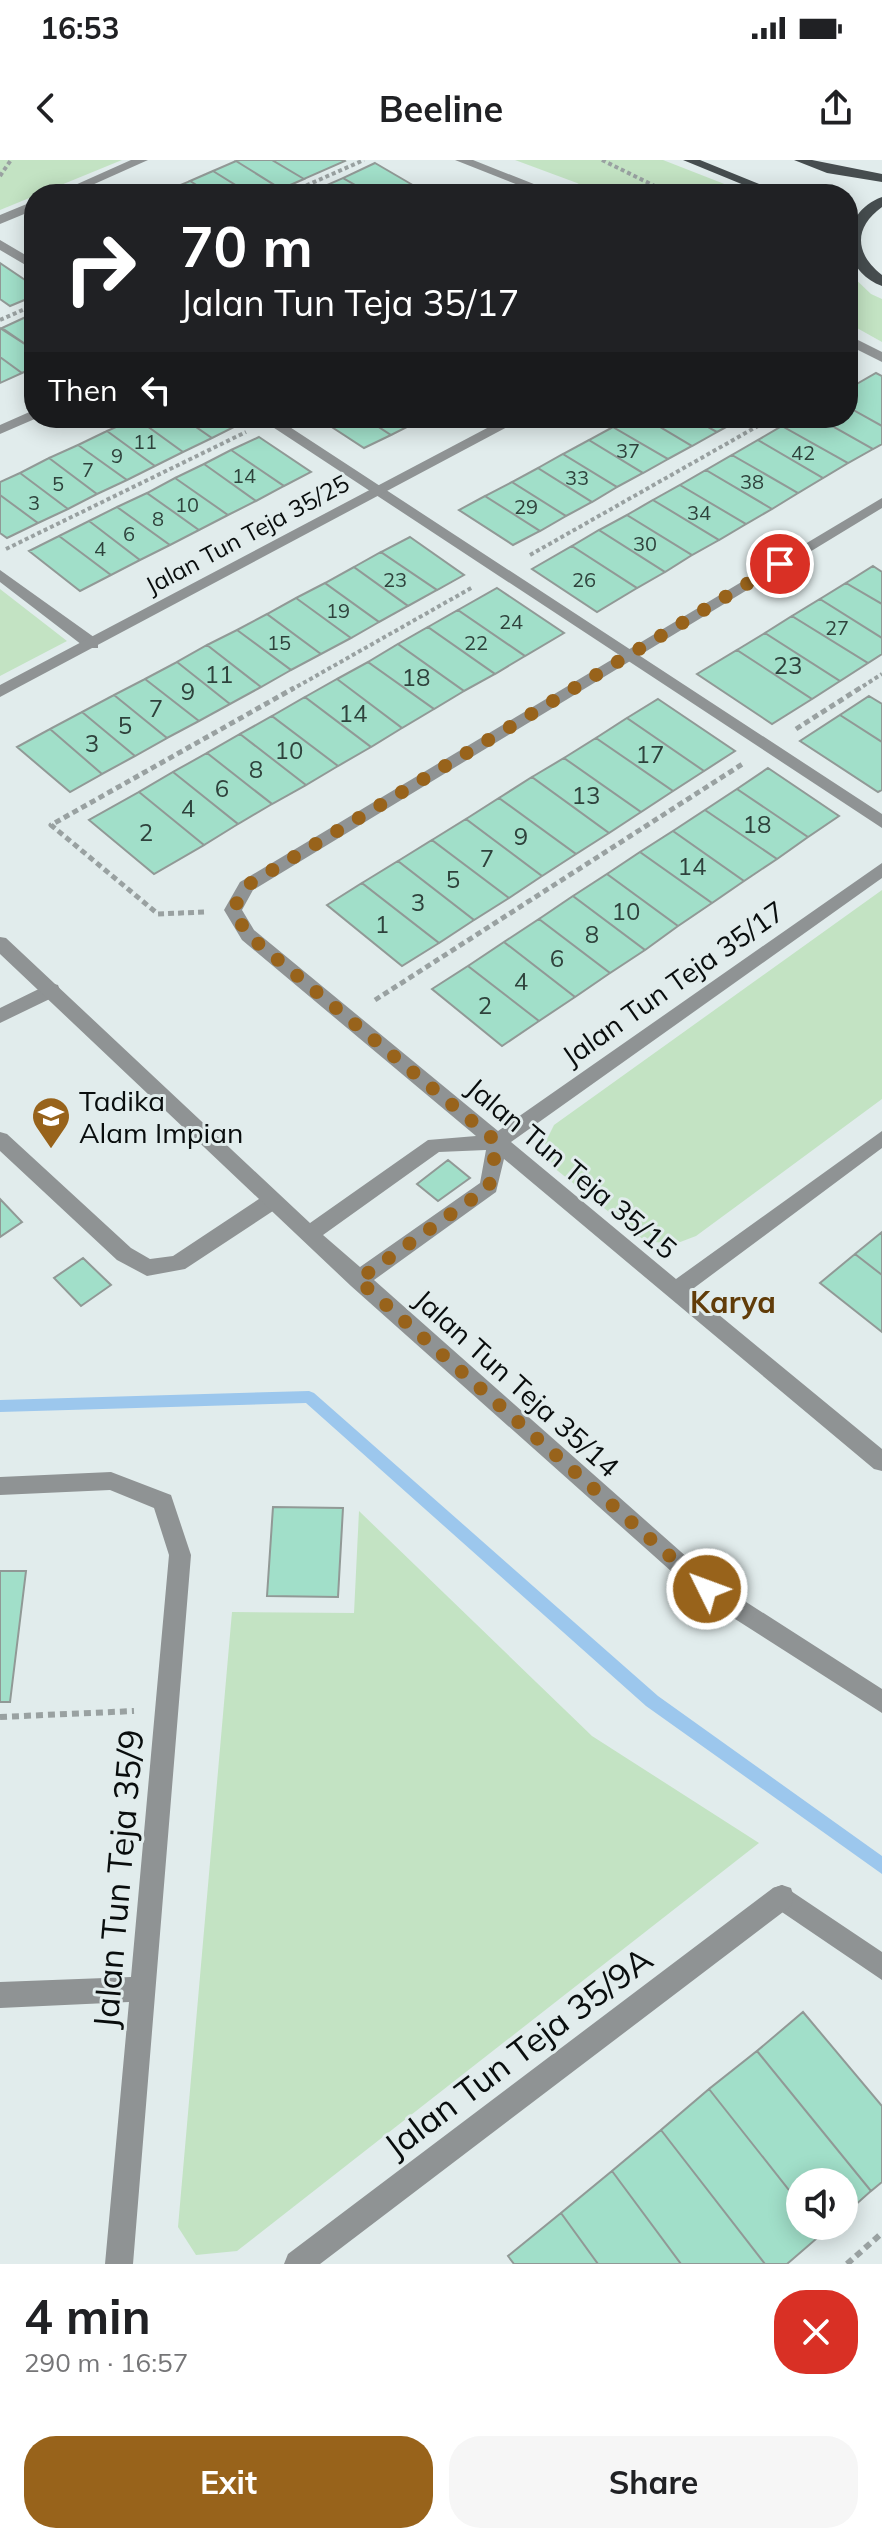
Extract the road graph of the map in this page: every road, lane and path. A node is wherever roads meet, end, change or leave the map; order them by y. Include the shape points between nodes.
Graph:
1 (11, 160) edge
2 (142, 160) edge
3 (364, 160) edge
4 (461, 160) edge
5 (602, 160) edge
6 (689, 160) edge
7 (800, 160) edge
8 (0, 176) edge
9 (882, 178) edge
10 (85, 184) edge
11 (310, 184) edge
12 (525, 184) edge
13 (651, 184) edge
14 (752, 184) edge
15 (882, 201) edge
16 (24, 209) edge
17 (0, 220) edge
18 (858, 221) edge
19 (0, 244) edge
20 (24, 260) edge
21 (858, 260) edge
22 (882, 282) edge
23 (24, 309) edge
24 (0, 320) edge
25 (858, 345) edge
26 (882, 358) edge
27 (24, 419) edge
28 (250, 428) edge
29 (282, 428) edge
30 (498, 428) edge
31 (754, 428) edge
32 (0, 430) edge
33 (378, 492) junction
34 (882, 502) edge
35 (0, 552) edge
36 (500, 572) junction
37 (0, 575) edge
38 (92, 644) junction
39 (628, 656) junction
40 (882, 674) edge
41 (0, 692) edge
42 (768, 747) junction
43 (882, 822) edge
44 (882, 869) edge
45 (233, 910) junction
46 (0, 943) edge
47 (51, 990) junction
48 (0, 1016) edge
49 (348, 1018) junction
50 (882, 1138) edge
51 (0, 1139) edge
52 (497, 1142) junction
53 (272, 1201) junction
54 (309, 1234) junction
55 (358, 1280) junction
56 (675, 1291) junction
57 (882, 1462) edge
58 (0, 1486) edge
59 (882, 1702) edge
60 (167, 1709) junction
61 (0, 1717) edge
62 (882, 1967) edge
63 (142, 1989) junction
64 (0, 1995) edge
65 (882, 2233) edge
66 (119, 2264) edge
67 (298, 2264) edge
68 (847, 2264) edge

1 - 8 path
2 - 10 street
3 - 11 path
4 - 12 street
5 - 13 path
6 - 14 main road
7 - 9 main road
15 - 18 main road
16 - 17 street
19 - 20 street
21 - 22 main road
23 - 24 path
25 - 26 street
27 - 32 street
28 - 35 path
29 - 33 street
30 - 33 street, Jalan Tun Teja 35/25
31 - 36 path
33 - 36 street
33 - 38 street, Jalan Tun Teja 35/25
34 - 39 street
36 - 39 street
36 - 45 path via 51,825 158,914
37 - 38 street
38 - 41 street, Jalan Tun Teja 35/25
39 - 42 street
39 - 45 street via 246,886
40 - 42 path
42 - 43 street
42 - 49 path
44 - 52 street, Jalan Tun Teja 35/17
45 - 49 street, Jalan Tun Teja 35/15 via 248,935
46 - 47 street, Jalan Tun Teja 35/14
47 - 48 street
47 - 53 street, Jalan Tun Teja 35/14
49 - 52 street, Jalan Tun Teja 35/15
50 - 56 street
51 - 53 street via 124,1254 147,1268 178,1263
52 - 54 street via 435,1145
52 - 55 street via 489,1187
52 - 56 street, Jalan Tun Teja 35/15
53 - 54 street, Jalan Tun Teja 35/14
54 - 55 street, Jalan Tun Teja 35/14
55 - 59 street, Jalan Tun Teja 35/14 via 707,1589
56 - 57 street, Jalan Tun Teja 35/15
58 - 60 street, Jalan Tun Teja 35/9 via 111,1481 163,1502 180,1555
60 - 61 path
60 - 63 street, Jalan Tun Teja 35/9
62 - 67 street, Jalan Tun Teja 35/9A via 782,1897
63 - 64 street
63 - 66 street, Jalan Tun Teja 35/9
65 - 68 path

